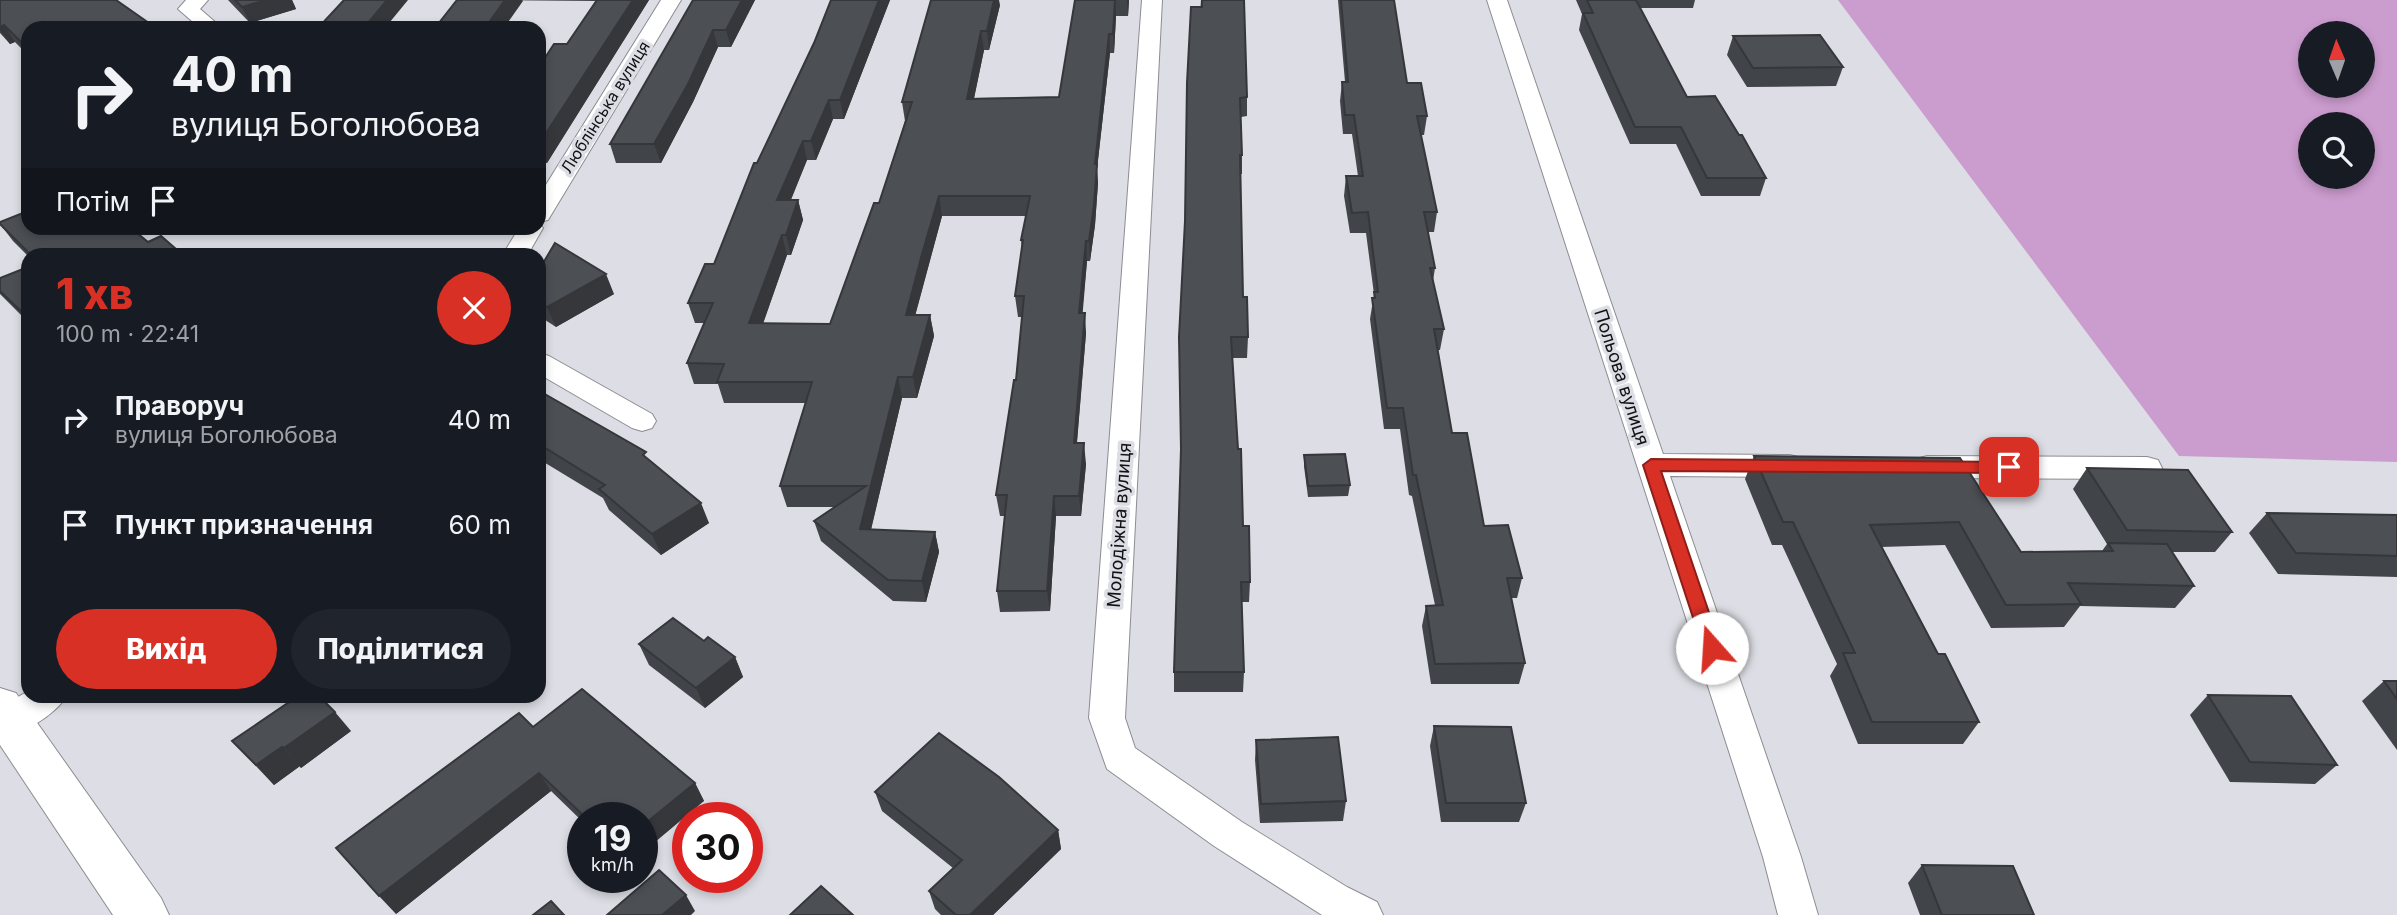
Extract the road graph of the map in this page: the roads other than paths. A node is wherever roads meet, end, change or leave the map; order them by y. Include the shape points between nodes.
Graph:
1 (198, 0) edge
2 (671, 0) edge
3 (1152, 0) edge
4 (1497, 0) edge
5 (203, 21) edge
6 (546, 204) edge
7 (546, 366) edge
8 (642, 421) dead end
9 (1651, 465) junction
10 (1816, 466) edge
11 (1899, 467) edge
12 (2147, 468) edge
13 (32, 703) edge
14 (4, 714) edge
15 (142, 915) edge
16 (1363, 915) edge
17 (1798, 915) edge

1 - 5 street via 188,9
2 - 6 street, Люблінська вулиця
3 - 16 street, Молодіжна вулиця via 1107,718 1120,758 1228,834
4 - 9 street, Польова вулиця
7 - 8 street
9 - 10 street
9 - 17 street, Польова вулиця
11 - 12 street
13 - 14 street
14 - 15 main road

